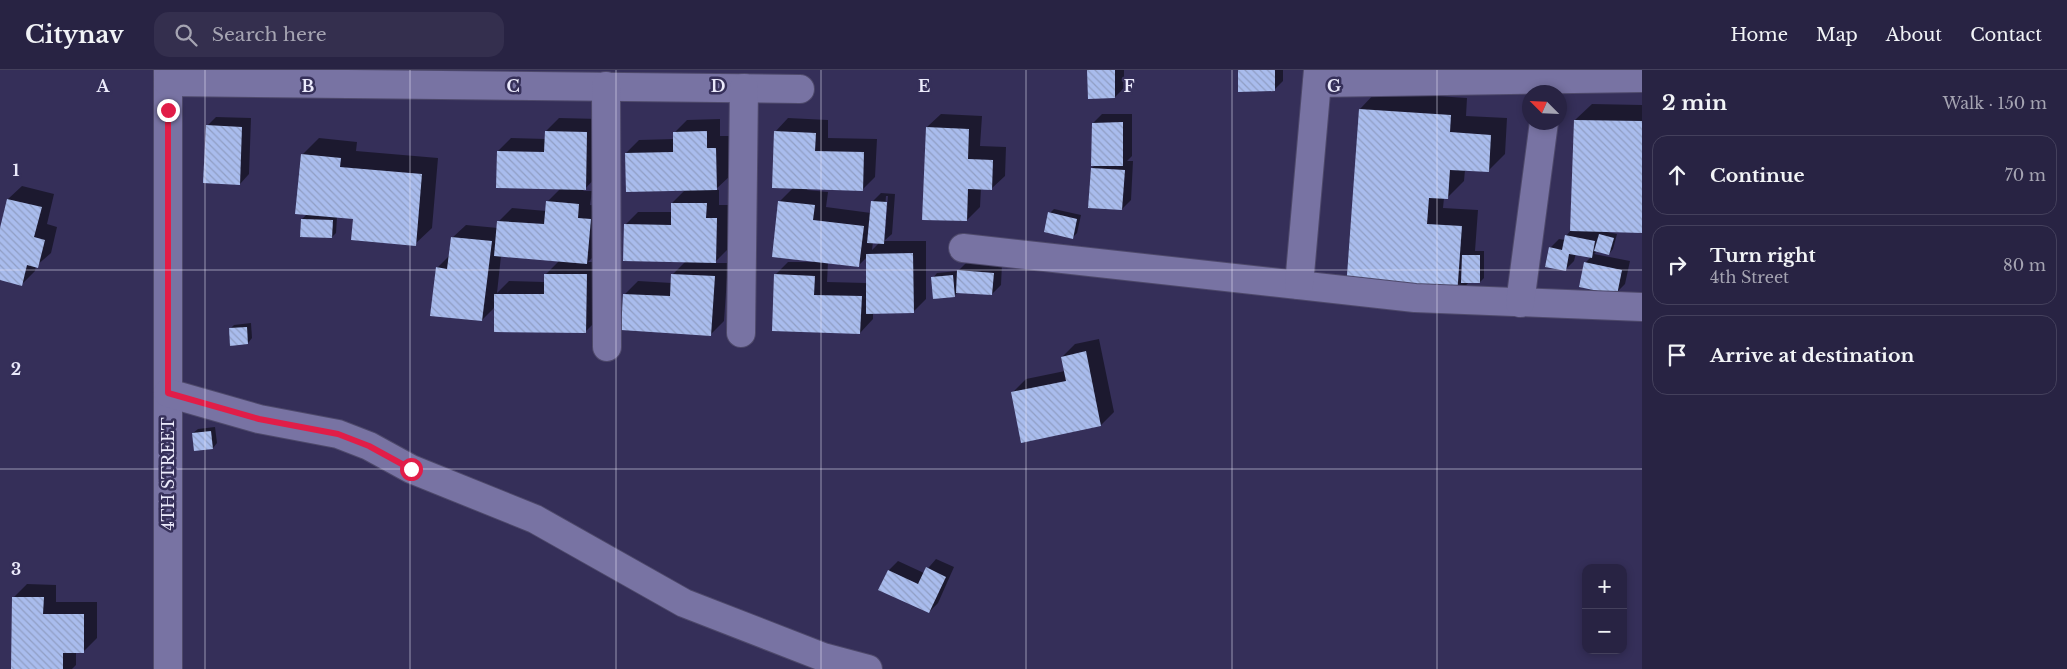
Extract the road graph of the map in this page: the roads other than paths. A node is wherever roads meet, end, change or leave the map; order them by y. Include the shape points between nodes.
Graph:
1 (168, 76) edge
2 (1318, 76) edge
3 (1642, 78) edge
4 (1526, 85) edge
5 (1561, 85) edge
6 (606, 86) junction
7 (744, 88) junction
8 (800, 89) dead end
9 (1543, 130) edge
10 (963, 248) dead end
11 (1299, 286) junction
12 (1520, 302) junction
13 (1642, 307) edge
14 (741, 333) dead end
15 (607, 347) dead end
16 (168, 393) junction
17 (168, 669) edge
18 (868, 669) edge

1 - 6 street
1 - 16 street, 4TH STREET
2 - 4 street
2 - 11 street
3 - 5 street
6 - 7 street
6 - 15 street
7 - 8 street
7 - 14 street
9 - 12 street
10 - 11 street
11 - 12 street via 1415,298
12 - 13 street
16 - 17 street, 4TH STREET
16 - 18 street via 259,419 354,440 411,469 535,519 684,603 823,657

